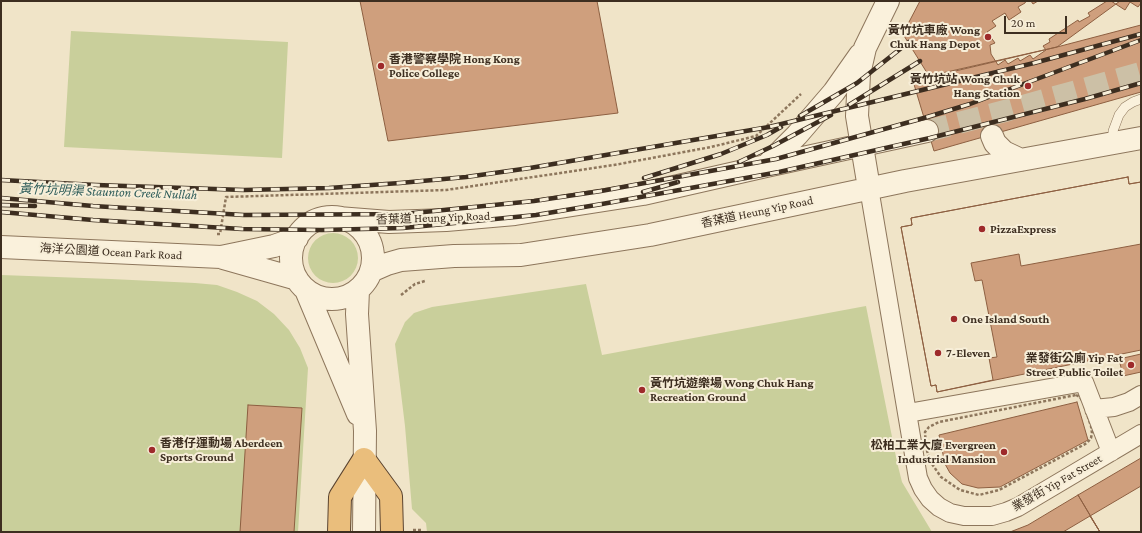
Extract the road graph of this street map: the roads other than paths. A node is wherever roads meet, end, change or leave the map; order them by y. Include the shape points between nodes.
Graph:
1 (888, 1) edge
2 (865, 48) junction
3 (1141, 99) edge
4 (927, 131) tunnel mouth
5 (992, 136) dead end
6 (1141, 138) edge
7 (1113, 143) junction
8 (861, 146) junction
9 (1021, 160) junction
10 (766, 166) junction
11 (869, 188) junction
12 (338, 218) junction
13 (297, 238) junction
14 (1, 247) edge
15 (221, 257) junction
16 (372, 271) junction
17 (302, 284) junction
18 (358, 290) junction
19 (1141, 395) edge
20 (1094, 409) junction
21 (908, 413) junction
22 (365, 431) junction
23 (1141, 434) edge
24 (1111, 452) junction
25 (364, 460) junction
26 (339, 532) edge
27 (364, 532) edge
28 (392, 532) edge

1 - 2 street
2 - 8 street via 857,98
2 - 10 street via 834,92 798,135
3 - 7 lane via 1125,107 1119,115 1113,131
4 - 8 street, 香葉道 Heung Yip Road
5 - 9 street via 1004,152
6 - 7 street, 香葉道 Heung Yip Road
7 - 9 street, 香葉道 Heung Yip Road
8 - 10 street, 香葉道 Heung Yip Road
8 - 11 street
9 - 11 street, 香葉道 Heung Yip Road
10 - 12 street, 香葉道 Heung Yip Road via 643,194 515,214 389,222
11 - 16 street, 香葉道 Heung Yip Road via 650,235 521,255 401,260
11 - 21 street, 業發街 Yip Fat Street
12 - 13 street, 海洋公園道 Ocean Park Road via 325,218 312,223 301,231
12 - 16 street via 360,228 367,237 372,248
13 - 15 street, 海洋公園道 Ocean Park Road via 274,246
13 - 17 street, 海洋公園道 Ocean Park Road via 291,256 292,265
14 - 15 street, 海洋公園道 Ocean Park Road
15 - 17 street, 海洋公園道 Ocean Park Road
16 - 18 street, 海洋公園道 Ocean Park Road
17 - 18 street, 海洋公園道 Ocean Park Road via 317,296 332,299 348,296
17 - 22 street, 海洋公園道 Ocean Park Road
18 - 22 street, 海洋公園道 Ocean Park Road via 357,314
19 - 20 street via 1114,407
20 - 21 street, 業發街 Yip Fat Street via 1084,382
20 - 24 street, 業發街 Yip Fat Street
21 - 24 street, 業發街 Yip Fat Street via 918,478 923,489 939,507 964,516 992,516 1018,507
22 - 25 street, 海洋公園道 Ocean Park Road
23 - 24 street, 業發街 Yip Fat Street
25 - 26 highway via 340,497
25 - 27 street, 海洋公園道 Ocean Park Road
25 - 28 highway via 391,496

